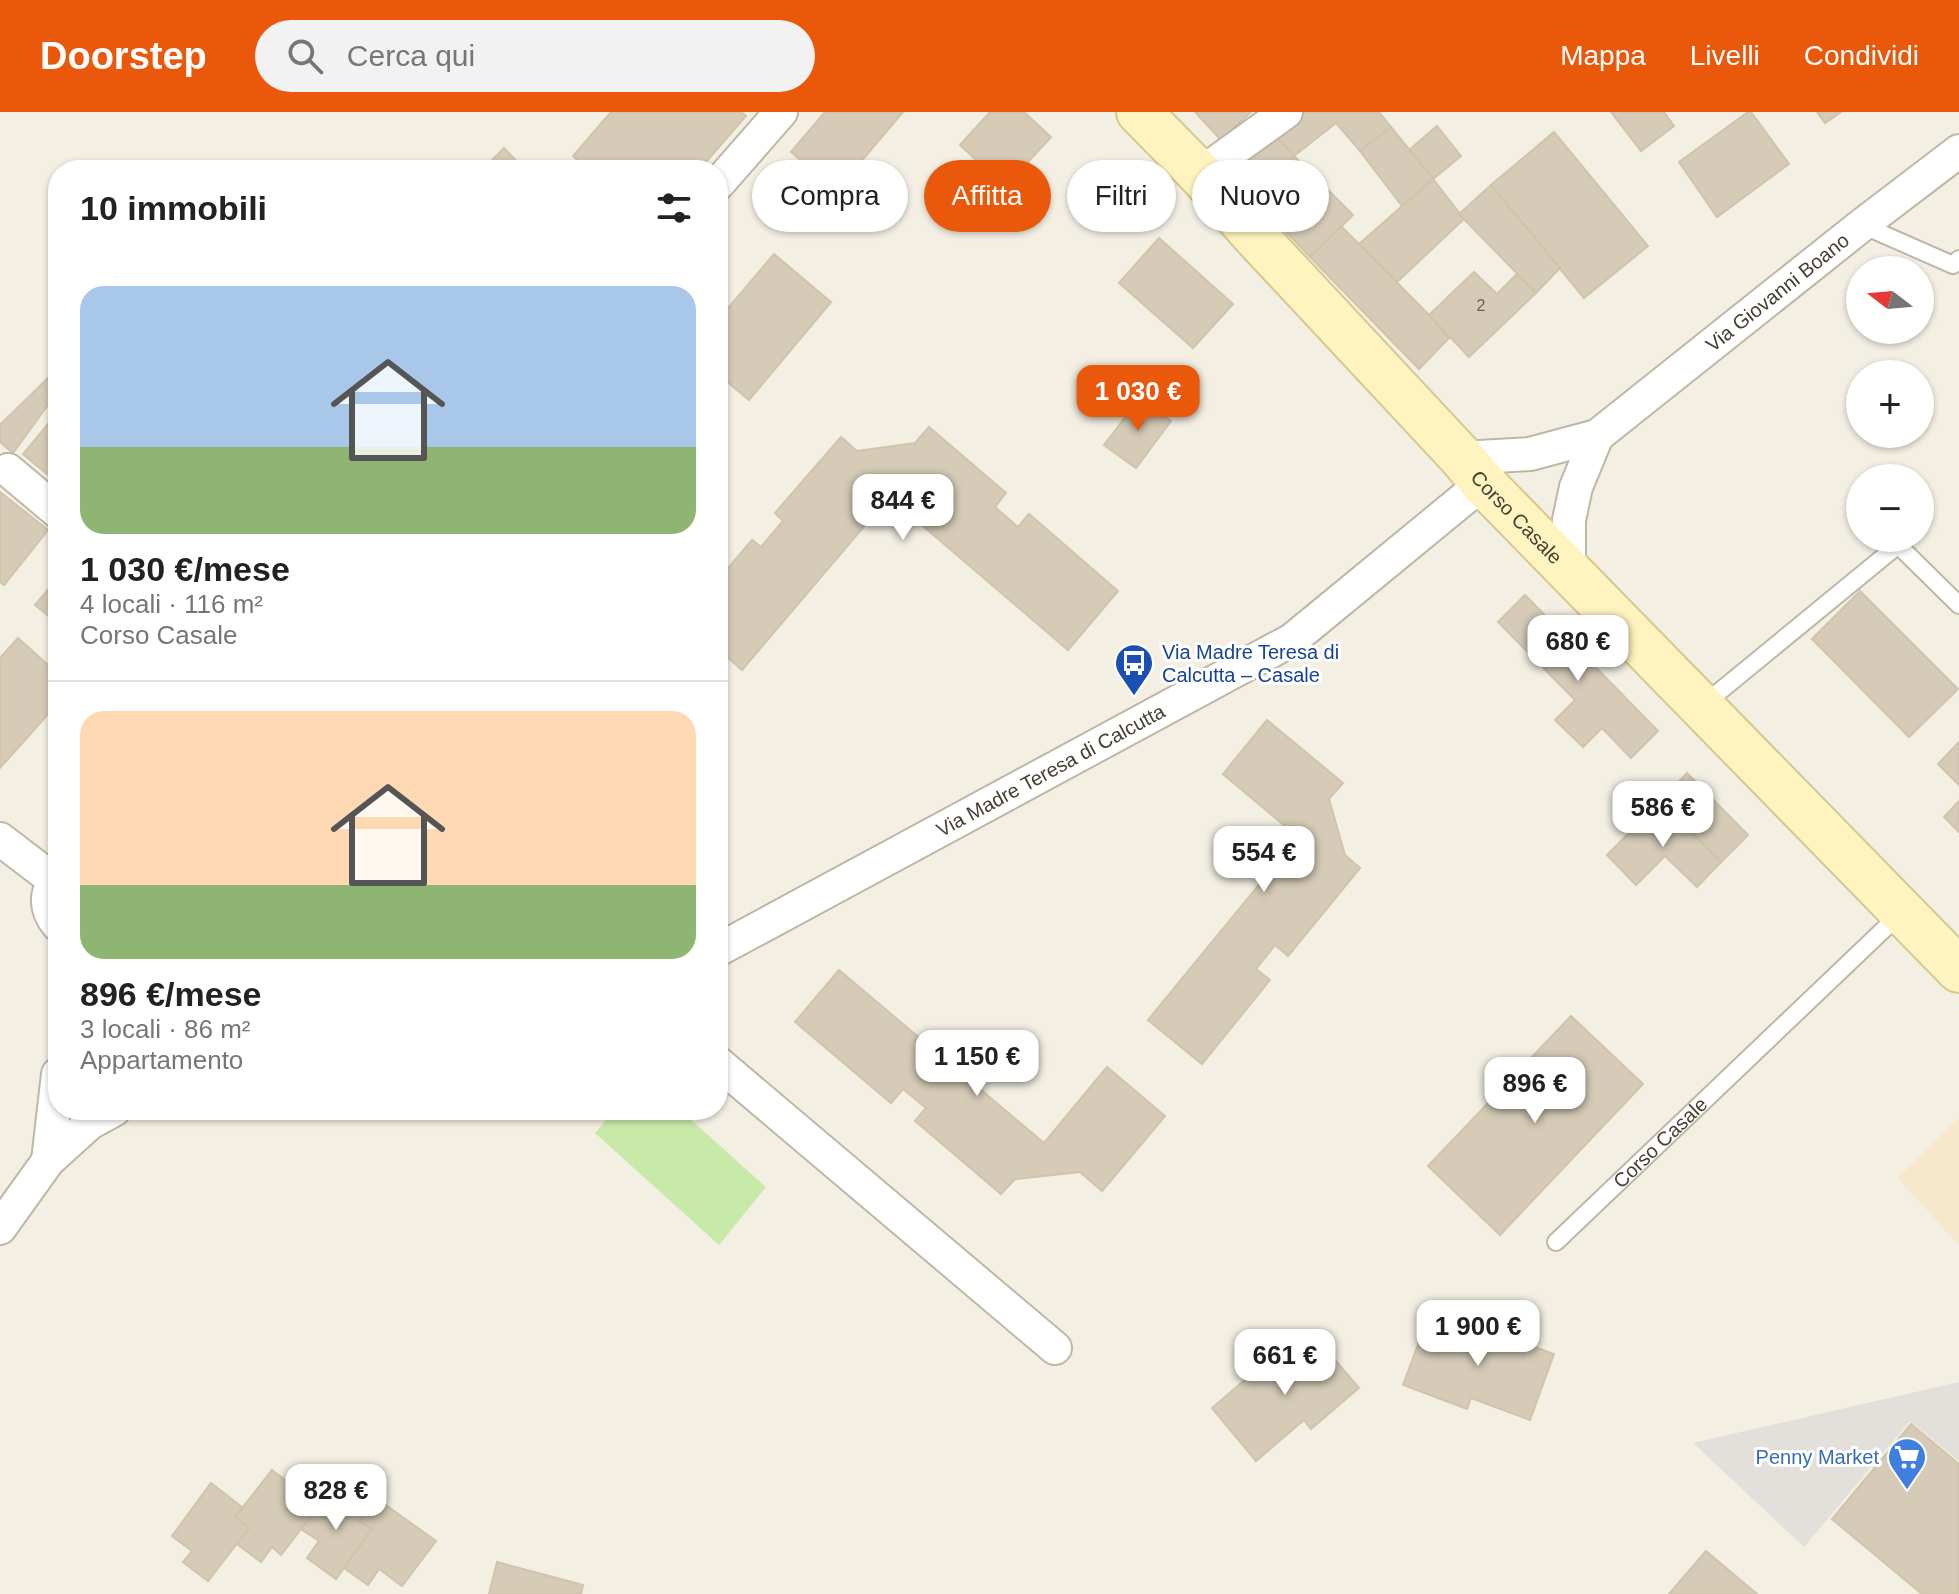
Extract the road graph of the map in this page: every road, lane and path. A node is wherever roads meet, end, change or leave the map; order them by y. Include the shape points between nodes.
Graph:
1 (781, 112) edge
2 (1139, 112) edge
3 (1286, 112) edge
4 (1959, 151) edge
5 (1219, 160) edge
6 (1192, 166) edge
7 (728, 173) edge
8 (1862, 225) junction
9 (1251, 232) edge
10 (1959, 259) edge
11 (1597, 436) junction
12 (8, 470) dead end
13 (1473, 470) junction
14 (48, 504) edge
15 (1569, 571) junction
16 (1959, 605) edge
17 (1701, 706) junction
18 (0, 839) edge
19 (48, 874) edge
20 (1903, 912) junction
21 (728, 945) edge
22 (1959, 970) edge
23 (728, 1071) edge
24 (53, 1120) edge
25 (96, 1120) edge
26 (48, 1161) junction
27 (0, 1228) edge
28 (1556, 1242) dead end
29 (1055, 1348) dead end

1 - 7 street
2 - 6 street, Corso Casale
3 - 5 street
4 - 8 street, Via Giovanni Boano
8 - 10 lane via 1953,265
8 - 11 street, Via Giovanni Boano
9 - 13 street, Corso Casale
11 - 13 street, Via Giovanni Boano
11 - 15 street, Via Giovanni Boano via 1571,509
12 - 14 street
13 - 15 street, Corso Casale
13 - 21 street, Via Madre Teresa di Calcutta via 1292,640
15 - 17 street, Corso Casale
16 - 17 lane via 1898,545
17 - 20 street, Corso Casale
18 - 19 street
20 - 22 street, Corso Casale
20 - 28 lane, Corso Casale
23 - 29 street
24 - 26 street
25 - 26 street
26 - 27 street

